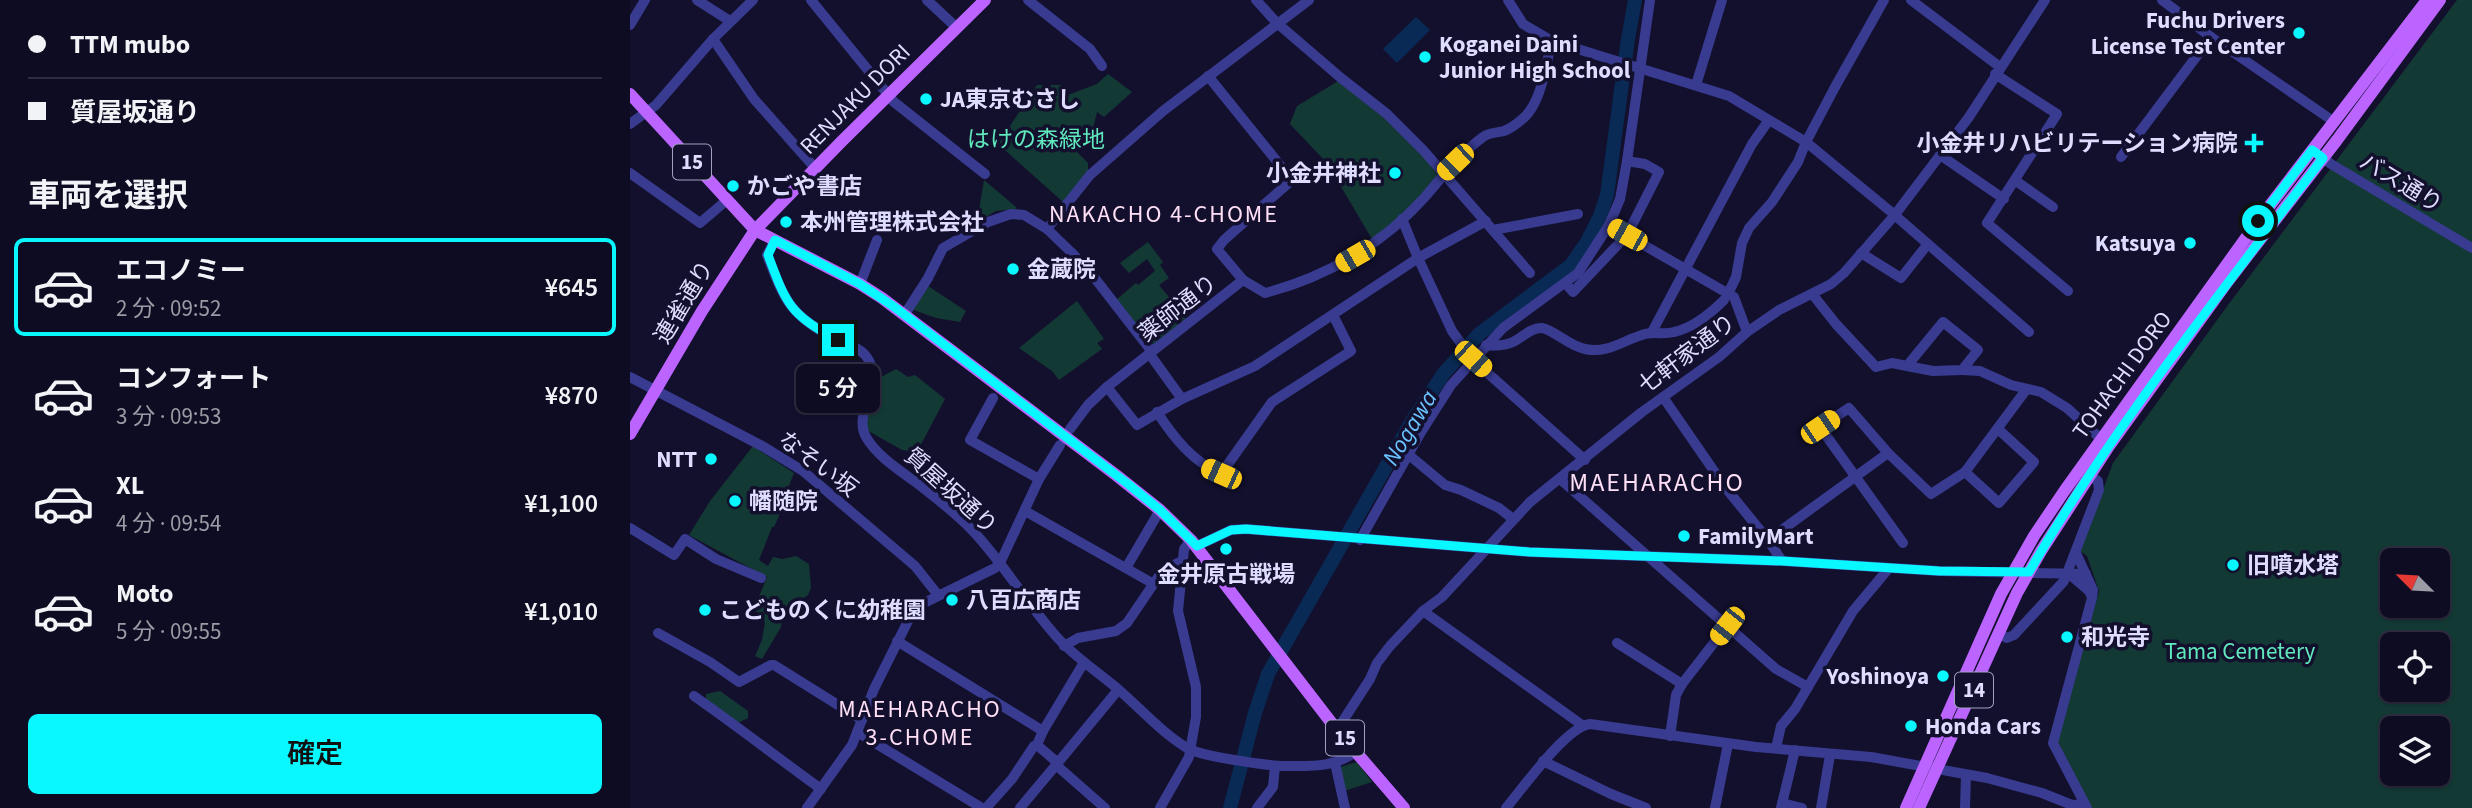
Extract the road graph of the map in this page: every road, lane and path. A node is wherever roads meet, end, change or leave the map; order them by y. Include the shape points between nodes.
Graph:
1 (645, 0) edge
2 (697, 0) edge
3 (753, 0) edge
4 (811, 0) edge
5 (927, 0) edge
6 (1028, 0) edge
7 (1256, 0) edge
8 (1309, 0) edge
9 (1508, 0) edge
10 (1650, 0) edge
11 (1721, 0) edge
12 (1884, 0) edge
13 (1911, 0) edge
14 (2045, 0) edge
15 (2162, 0) edge
16 (2427, 0) edge
17 (2440, 0) edge
18 (983, 1) edge
19 (730, 21) junction
20 (1277, 23) junction
21 (630, 25) edge
22 (957, 28) junction
23 (2211, 37) junction
24 (713, 39) junction
25 (1552, 41) junction
26 (1102, 66) dead end
27 (1639, 69) junction
28 (1998, 71) junction
29 (1208, 76) junction
30 (2381, 80) junction
31 (1696, 85) junction
32 (630, 94) edge
33 (888, 95) junction
34 (646, 112) junction
35 (1769, 120) junction
36 (630, 124) edge
37 (2332, 124) junction
38 (1806, 142) junction
39 (2312, 150) junction
40 (1940, 155) junction
41 (2121, 157) dead end
42 (2323, 158) junction
43 (1627, 161) junction
44 (815, 168) junction
45 (630, 173) edge
46 (1443, 173) junction
47 (985, 174) dead end
48 (2016, 181) junction
49 (2004, 199) junction
50 (727, 200) junction
51 (2053, 207) dead end
52 (1578, 214) dead end
53 (1894, 216) junction
54 (1402, 219) junction
55 (1489, 225) junction
56 (1609, 225) junction
57 (1047, 229) junction
58 (755, 230) junction
59 (1627, 235) junction
60 (775, 240) junction
61 (877, 240) dead end
62 (1927, 245) junction
63 (2472, 247) edge
64 (1861, 253) junction
65 (1418, 258) junction
66 (1686, 269) junction
67 (1530, 273) dead end
68 (1243, 280) junction
69 (860, 284) junction
70 (1566, 285) junction
71 (2068, 291) dead end
72 (1813, 295) junction
73 (1726, 297) junction
74 (905, 314) junction
75 (1333, 315) junction
76 (1652, 332) junction
77 (1747, 332) junction
78 (2029, 332) dead end
79 (1486, 345) junction
80 (1151, 353) junction
81 (1473, 359) junction
82 (1907, 366) junction
83 (1962, 370) junction
84 (630, 377) edge
85 (1107, 387) junction
86 (2026, 390) junction
87 (655, 391) junction
88 (1664, 397) junction
89 (993, 398) dead end
90 (1182, 399) junction
91 (1157, 412) junction
92 (1070, 429) dead end
93 (1998, 429) junction
94 (630, 434) edge
95 (2101, 439) junction
96 (1060, 445) dead end
97 (1888, 453) junction
98 (1409, 455) junction
99 (1585, 460) junction
100 (1965, 472) junction
101 (2090, 476) junction
102 (1855, 477) junction
103 (1039, 479) junction
104 (1560, 479) junction
105 (1160, 510) junction
106 (1025, 511) junction
107 (1513, 519) junction
108 (630, 528) edge
109 (1360, 540) junction
110 (1768, 540) junction
111 (1903, 542) dead end
112 (1194, 543) junction
113 (1487, 548) junction
114 (2076, 553) junction
115 (1646, 556) junction
116 (1182, 561) junction
117 (1782, 561) junction
118 (1000, 563) junction
119 (1126, 568) junction
120 (1889, 568) junction
121 (2012, 572) junction
122 (2029, 572) junction
123 (2067, 573) junction
124 (2086, 574) junction
125 (761, 578) dead end
126 (1152, 583) junction
127 (938, 595) junction
128 (2092, 598) junction
129 (1423, 611) junction
130 (1727, 626) junction
131 (658, 633) dead end
132 (1998, 634) junction
133 (897, 641) junction
134 (1617, 643) dead end
135 (1064, 646) junction
136 (1083, 664) junction
137 (1682, 684) junction
138 (1808, 687) junction
139 (1118, 690) junction
140 (694, 696) dead end
141 (862, 720) junction
142 (1582, 725) junction
143 (1044, 731) junction
144 (857, 732) junction
145 (1340, 733) junction
146 (1670, 736) junction
147 (1728, 744) junction
148 (1037, 745) junction
149 (1776, 748) junction
150 (1795, 750) junction
151 (1190, 751) junction
152 (1356, 751) junction
153 (1830, 755) junction
154 (1544, 761) junction
155 (1337, 762) junction
156 (1057, 764) junction
157 (1275, 766) junction
158 (1932, 768) junction
159 (1966, 775) junction
160 (821, 789) junction
161 (1781, 805) edge
162 (2086, 806) edge
163 (807, 808) edge
164 (984, 808) edge
165 (1020, 808) edge
166 (1105, 808) edge
167 (1160, 808) edge
168 (1257, 808) edge
169 (1345, 808) edge
170 (1404, 808) edge
171 (1506, 808) edge
172 (1646, 808) edge
173 (1715, 808) edge
174 (1802, 808) edge
175 (1821, 808) edge
176 (1906, 808) edge
177 (1919, 808) edge
178 (1965, 808) edge

1 - 21 street
2 - 19 street
3 - 19 street
4 - 33 street
5 - 22 street
6 - 26 street via 1090,49
7 - 20 street
8 - 20 street
9 - 25 street via 1523,24
10 - 27 street
11 - 31 street
12 - 38 street
13 - 28 street
14 - 28 street, 七軒家通り
15 - 23 street
16 - 37 main road, TOHACHI DORO / 14
17 - 30 main road, TOHACHI DORO / 14
18 - 22 main road, RENJAKU DORI
19 - 24 street
20 - 29 street
20 - 46 street via 1387,114
22 - 33 main road, RENJAKU DORI
23 - 37 street
23 - 41 street
24 - 34 street
24 - 44 street via 754,99
25 - 27 street
25 - 46 street, 薬師通り via 1529,112 1513,126 1486,134
27 - 31 street
27 - 43 street
28 - 40 street, 七軒家通り
28 - 48 street via 2056,114
29 - 57 street via 1090,175
29 - 68 street via 1292,180 1217,249
30 - 37 main road via 2339,127
30 - 42 main road, TOHACHI DORO / 14
31 - 35 street via 1729,96
32 - 34 main road, 15
33 - 44 main road, RENJAKU DORI
33 - 47 street
34 - 36 street
34 - 50 main road, 15
35 - 38 street
35 - 66 street
37 - 39 main road, TOHACHI DORO / 14
38 - 53 street
38 - 73 street via 1784,185 1749,228
39 - 42 street, バス通り
39 - 95 main road, TOHACHI DORO / 14
40 - 49 street
40 - 53 street, 七軒家通り
42 - 63 street, バス通り
42 - 101 main road, TOHACHI DORO / 14 via 2220,292
43 - 56 street via 1620,199
43 - 59 street via 1659,172
44 - 58 main road, RENJAKU DORI
45 - 50 street via 700,223
46 - 54 street, 薬師通り
46 - 55 street
48 - 49 street
48 - 51 street
49 - 71 street via 1987,223
50 - 58 main road, 15
52 - 55 street
53 - 62 street
53 - 64 street, 七軒家通り
54 - 65 street
54 - 68 street, 薬師通り via 1355,256 1287,287 1265,293
55 - 65 street
55 - 67 street
56 - 59 street
56 - 70 street via 1587,262
57 - 74 street via 1024,215 1011,214 954,241 943,248
57 - 80 street via 1090,272
58 - 60 main road, 15
58 - 87 main road, 連雀通り
59 - 66 street
59 - 70 street via 1573,292
60 - 69 main road, 15
60 - 118 street, 質屋坂通り via 768,255 789,305 813,327 869,359 872,378 863,416 867,441 957,517
61 - 69 street
62 - 64 street via 1901,278
62 - 78 street
64 - 72 street, 七軒家通り via 1844,273
65 - 75 street
65 - 81 street via 1454,333
66 - 73 street
66 - 76 street
68 - 80 street, 薬師通り
69 - 74 main road, 15
70 - 79 street
72 - 77 street, 七軒家通り via 1779,310
72 - 82 street via 1876,367
73 - 76 street via 1683,329
73 - 77 street via 1734,297
74 - 105 main road, 15
75 - 90 street via 1255,366
75 - 91 street via 1351,351 1272,402 1221,474 1194,457
76 - 79 street via 1605,350 1566,343 1544,328 1500,346
77 - 88 street, 七軒家通り
79 - 81 street
80 - 85 street, 薬師通り
80 - 90 street
81 - 98 street via 1445,394
81 - 99 street
82 - 83 street
82 - 83 street via 1943,322 1978,350
83 - 86 street via 1980,371
84 - 87 street, なそい坂
85 - 91 street via 1137,425
85 - 92 street, 薬師通り
86 - 93 street
86 - 95 street via 2034,389 2062,404
87 - 94 main road, 連雀通り
87 - 127 street, なそい坂 via 803,471 915,566
88 - 99 street, 七軒家通り
88 - 110 street via 1724,487
89 - 103 street via 970,440
90 - 91 street
93 - 100 street
93 - 100 street via 2035,462 1999,503
95 - 121 main road, TOHACHI DORO / 14
96 - 103 street
97 - 100 street via 1931,494
97 - 102 street
97 - 102 street via 1849,408 1820,427
98 - 107 street via 1445,485
98 - 109 street
99 - 104 street, 七軒家通り
101 - 114 street via 2098,481 2099,491
101 - 122 main road, TOHACHI DORO / 14
102 - 110 street
102 - 111 street
103 - 106 street
104 - 107 street, 七軒家通り
104 - 115 street
105 - 112 main road, 15
105 - 119 street
106 - 118 street
106 - 119 street
107 - 113 street, 七軒家通り
108 - 125 street via 674,555 685,539 716,559
109 - 112 street via 1246,529
109 - 113 street
110 - 117 street
112 - 116 street via 1184,549
112 - 145 main road, 15
113 - 115 street
113 - 129 street, 七軒家通り
114 - 123 street
114 - 124 street
115 - 117 street
115 - 130 street
116 - 126 street via 1163,570
116 - 151 street via 1178,611 1196,687
117 - 120 street
118 - 127 street
118 - 135 street, 質屋坂通り
119 - 126 street
120 - 121 street
120 - 138 street via 1859,602
121 - 122 street
121 - 158 main road, TOHACHI DORO / 14
122 - 123 street
122 - 132 main road, TOHACHI DORO / 14
123 - 124 street
123 - 128 street
123 - 132 street via 2014,635
124 - 128 street
126 - 135 street via 1135,613 1116,631 1084,636
127 - 133 street via 910,617
128 - 162 street via 2053,743
129 - 142 street
129 - 145 street, 七軒家通り via 1377,663
130 - 137 street
130 - 138 street via 1776,669
131 - 141 street via 738,682 774,665
132 - 158 main road, TOHACHI DORO / 14
133 - 141 street
133 - 143 street
134 - 137 street
135 - 136 street, 質屋坂通り
136 - 139 street, 質屋坂通り
136 - 143 street
137 - 146 street
138 - 149 street via 1781,726
139 - 151 street, 質屋坂通り
139 - 156 street
140 - 160 street
141 - 144 street
142 - 146 street
142 - 154 street
143 - 148 street
144 - 160 street
144 - 164 street
145 - 152 main road, 15
145 - 155 street, 七軒家通り
146 - 147 street
147 - 149 street
147 - 173 street
148 - 156 street
148 - 164 street
149 - 150 street
150 - 153 street
150 - 161 street
151 - 157 street, 質屋坂通り
151 - 167 street
152 - 155 street
152 - 170 main road, 15
153 - 158 street
153 - 175 street
154 - 171 street
154 - 172 street
155 - 157 street
155 - 169 street
156 - 165 street
156 - 166 street
157 - 168 street via 1273,787
158 - 159 street
158 - 176 main road, TOHACHI DORO / 14
158 - 177 main road, TOHACHI DORO / 14
159 - 162 street
159 - 178 street
160 - 163 street
161 - 174 street

